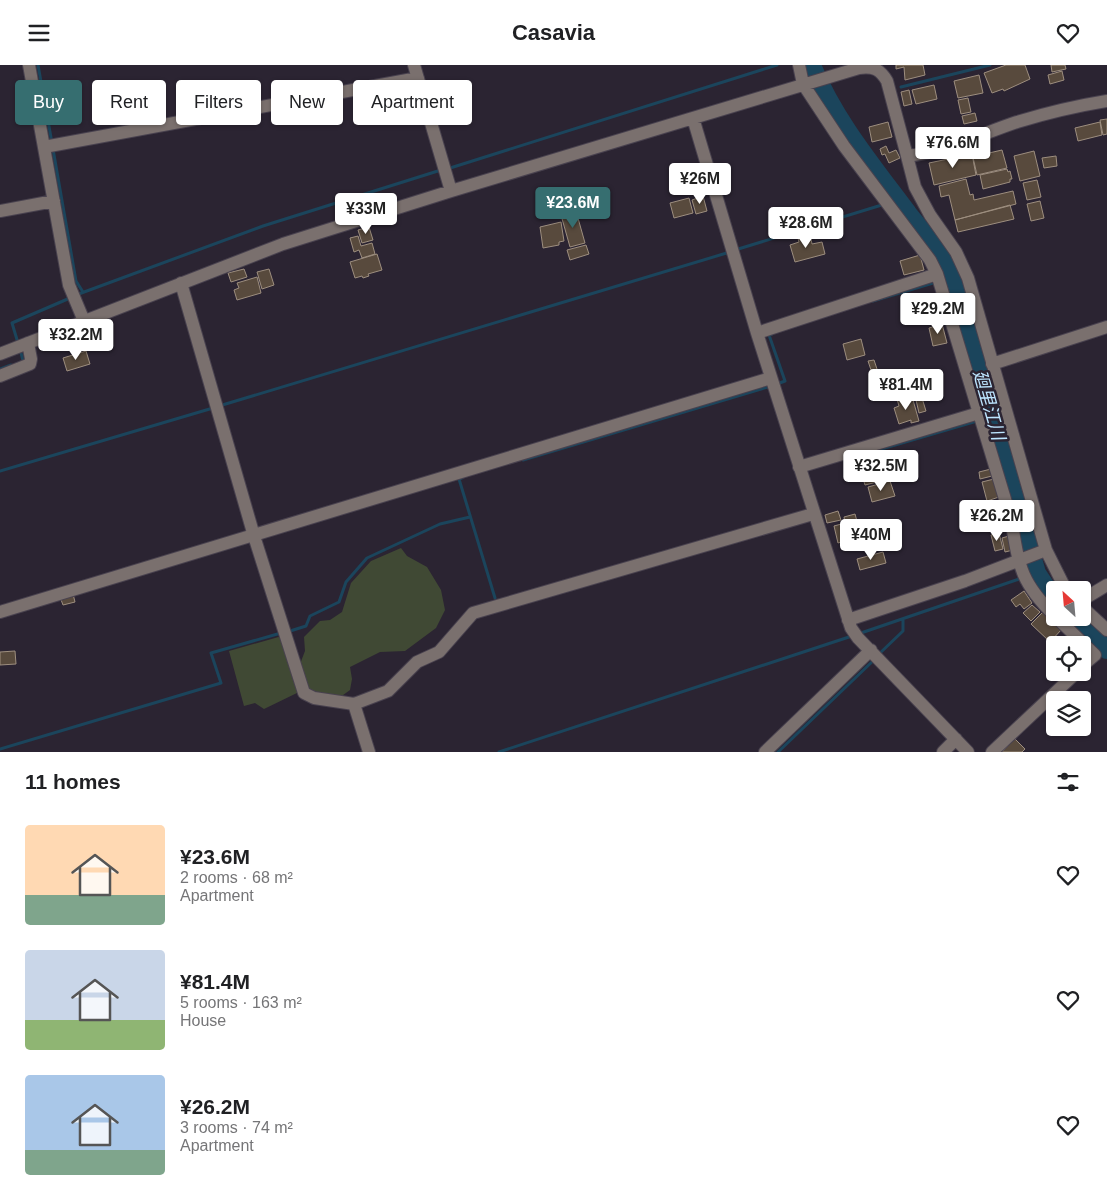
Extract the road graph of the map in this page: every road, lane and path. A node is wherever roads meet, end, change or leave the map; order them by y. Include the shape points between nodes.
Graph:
1 (29, 65) edge
2 (414, 65) edge
3 (799, 65) edge
4 (883, 69) edge
5 (829, 70) edge
6 (418, 78) junction
7 (804, 84) junction
8 (1107, 101) edge
9 (693, 118) junction
10 (50, 146) junction
11 (907, 156) junction
12 (451, 191) junction
13 (54, 201) junction
14 (0, 211) edge
15 (937, 274) junction
16 (181, 283) junction
17 (84, 321) junction
18 (1107, 327) edge
19 (757, 333) junction
20 (22, 346) junction
21 (0, 354) edge
22 (992, 364) junction
23 (0, 376) edge
24 (772, 383) junction
25 (980, 417) junction
26 (799, 467) junction
27 (813, 514) junction
28 (254, 536) junction
29 (1043, 551) junction
30 (1020, 558) junction
31 (1061, 581) edge
32 (1107, 585) edge
33 (1091, 595) edge
34 (1046, 608) edge
35 (0, 611) edge
36 (1091, 615) edge
37 (1065, 626) edge
38 (852, 629) junction
39 (1107, 630) edge
40 (1076, 636) edge
41 (875, 655) junction
42 (1067, 681) edge
43 (354, 705) junction
44 (956, 739) junction
45 (369, 752) edge
46 (765, 752) edge
47 (943, 752) edge
48 (968, 752) edge
49 (992, 752) edge

1 - 10 street
2 - 6 street
3 - 7 street
4 - 5 street
4 - 11 street
5 - 7 street
6 - 10 street
6 - 12 street
7 - 9 street
7 - 15 street via 844,146 930,260
8 - 11 street via 1067,108 926,154
9 - 12 street
9 - 19 street
10 - 13 street
11 - 22 street via 915,187 956,252 968,278
12 - 16 street via 283,244
13 - 14 street
13 - 17 street via 73,295
15 - 19 street
15 - 25 street
16 - 17 street
16 - 28 street
17 - 20 street
18 - 22 street
19 - 24 street
20 - 21 street
20 - 23 street via 31,359 30,364
22 - 29 street
24 - 26 street
24 - 28 street
25 - 26 street
25 - 30 street
26 - 27 street
27 - 38 street
27 - 43 street via 473,613 439,651 417,662 388,691
28 - 35 street
28 - 43 street via 304,693 314,698
29 - 30 street
29 - 31 street
30 - 34 street via 1024,578
30 - 38 street
32 - 33 street
36 - 39 street
37 - 40 street
38 - 41 street
41 - 44 street
41 - 46 street
42 - 49 street
43 - 45 street
44 - 47 street
44 - 48 street

